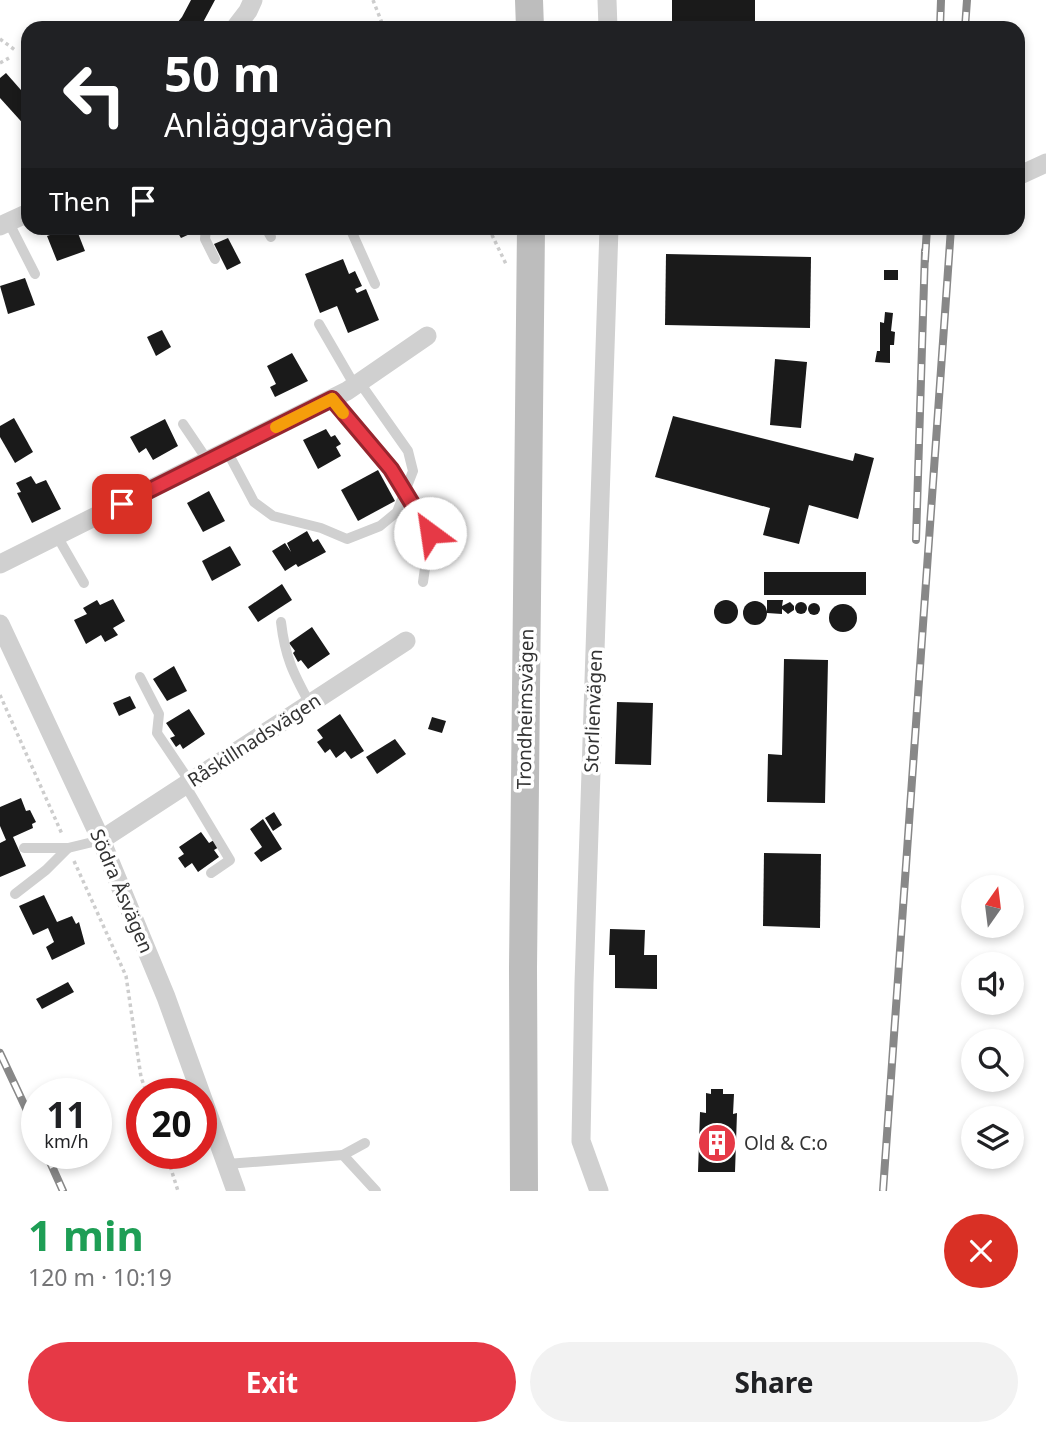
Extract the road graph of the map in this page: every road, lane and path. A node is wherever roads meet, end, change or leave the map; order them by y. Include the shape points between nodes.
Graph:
1 (253, 0) edge
2 (373, 0) edge
3 (529, 0) edge
4 (607, 0) edge
5 (240, 21) edge
6 (381, 21) edge
7 (530, 21) edge
8 (608, 21) edge
9 (0, 39) edge
10 (15, 50) dead end
11 (9, 58) dead end
12 (0, 63) edge
13 (1046, 163) edge
14 (1025, 173) edge
15 (21, 216) edge
16 (4, 225) edge
17 (205, 235) edge
18 (353, 235) edge
19 (531, 235) edge
20 (609, 235) edge
21 (215, 259) dead end
22 (34, 274) dead end
23 (375, 284) dead end
24 (319, 324) dead end
25 (428, 335) dead end
26 (357, 385) junction
27 (332, 399) junction
28 (183, 424) dead end
29 (227, 451) junction
30 (208, 461) junction
31 (405, 492) junction
32 (57, 536) junction
33 (0, 564) edge
34 (423, 582) dead end
35 (84, 583) dead end
36 (281, 622) dead end
37 (1, 631) edge
38 (407, 640) dead end
39 (140, 677) dead end
40 (0, 695) edge
41 (310, 704) junction
42 (187, 784) junction
43 (101, 840) junction
44 (24, 848) dead end
45 (68, 848) junction
46 (211, 873) dead end
47 (15, 894) dead end
48 (142, 1078) edge
49 (365, 1143) dead end
50 (343, 1155) junction
51 (227, 1164) junction
52 (171, 1169) edge
53 (178, 1191) edge
54 (236, 1191) edge
55 (243, 1191) edge
56 (376, 1191) edge
57 (524, 1191) edge
58 (599, 1191) edge

1 - 5 street
2 - 6 path
3 - 7 main road
4 - 8 street
9 - 10 path
11 - 12 path
13 - 14 street
15 - 16 street
16 - 22 lane
17 - 21 lane
18 - 23 lane
19 - 57 main road, Trondheimsvägen
20 - 58 street, Storlienvägen via 581,1141
24 - 26 lane
25 - 26 street
26 - 27 street
26 - 31 lane via 408,451 414,471
27 - 29 street
27 - 31 lane
28 - 30 lane
29 - 30 street
29 - 31 lane via 254,502 273,516 347,539 380,526 397,512
30 - 32 street
31 - 34 lane via 430,533
32 - 33 street
32 - 35 lane
36 - 41 lane via 284,650
37 - 43 street, Södra Åsvägen
38 - 41 street, Råskillnadsvägen
39 - 42 lane via 159,714 157,733
40 - 45 path
41 - 42 street, Råskillnadsvägen
42 - 43 street, Råskillnadsvägen
42 - 46 lane via 230,860
43 - 45 lane
43 - 51 street, Södra Åsvägen via 166,997
44 - 45 lane
45 - 47 lane
45 - 48 path via 125,976
49 - 50 lane
50 - 51 lane
50 - 56 lane
51 - 54 street, Södra Åsvägen
51 - 55 street, Södra Åsvägen
52 - 53 path

